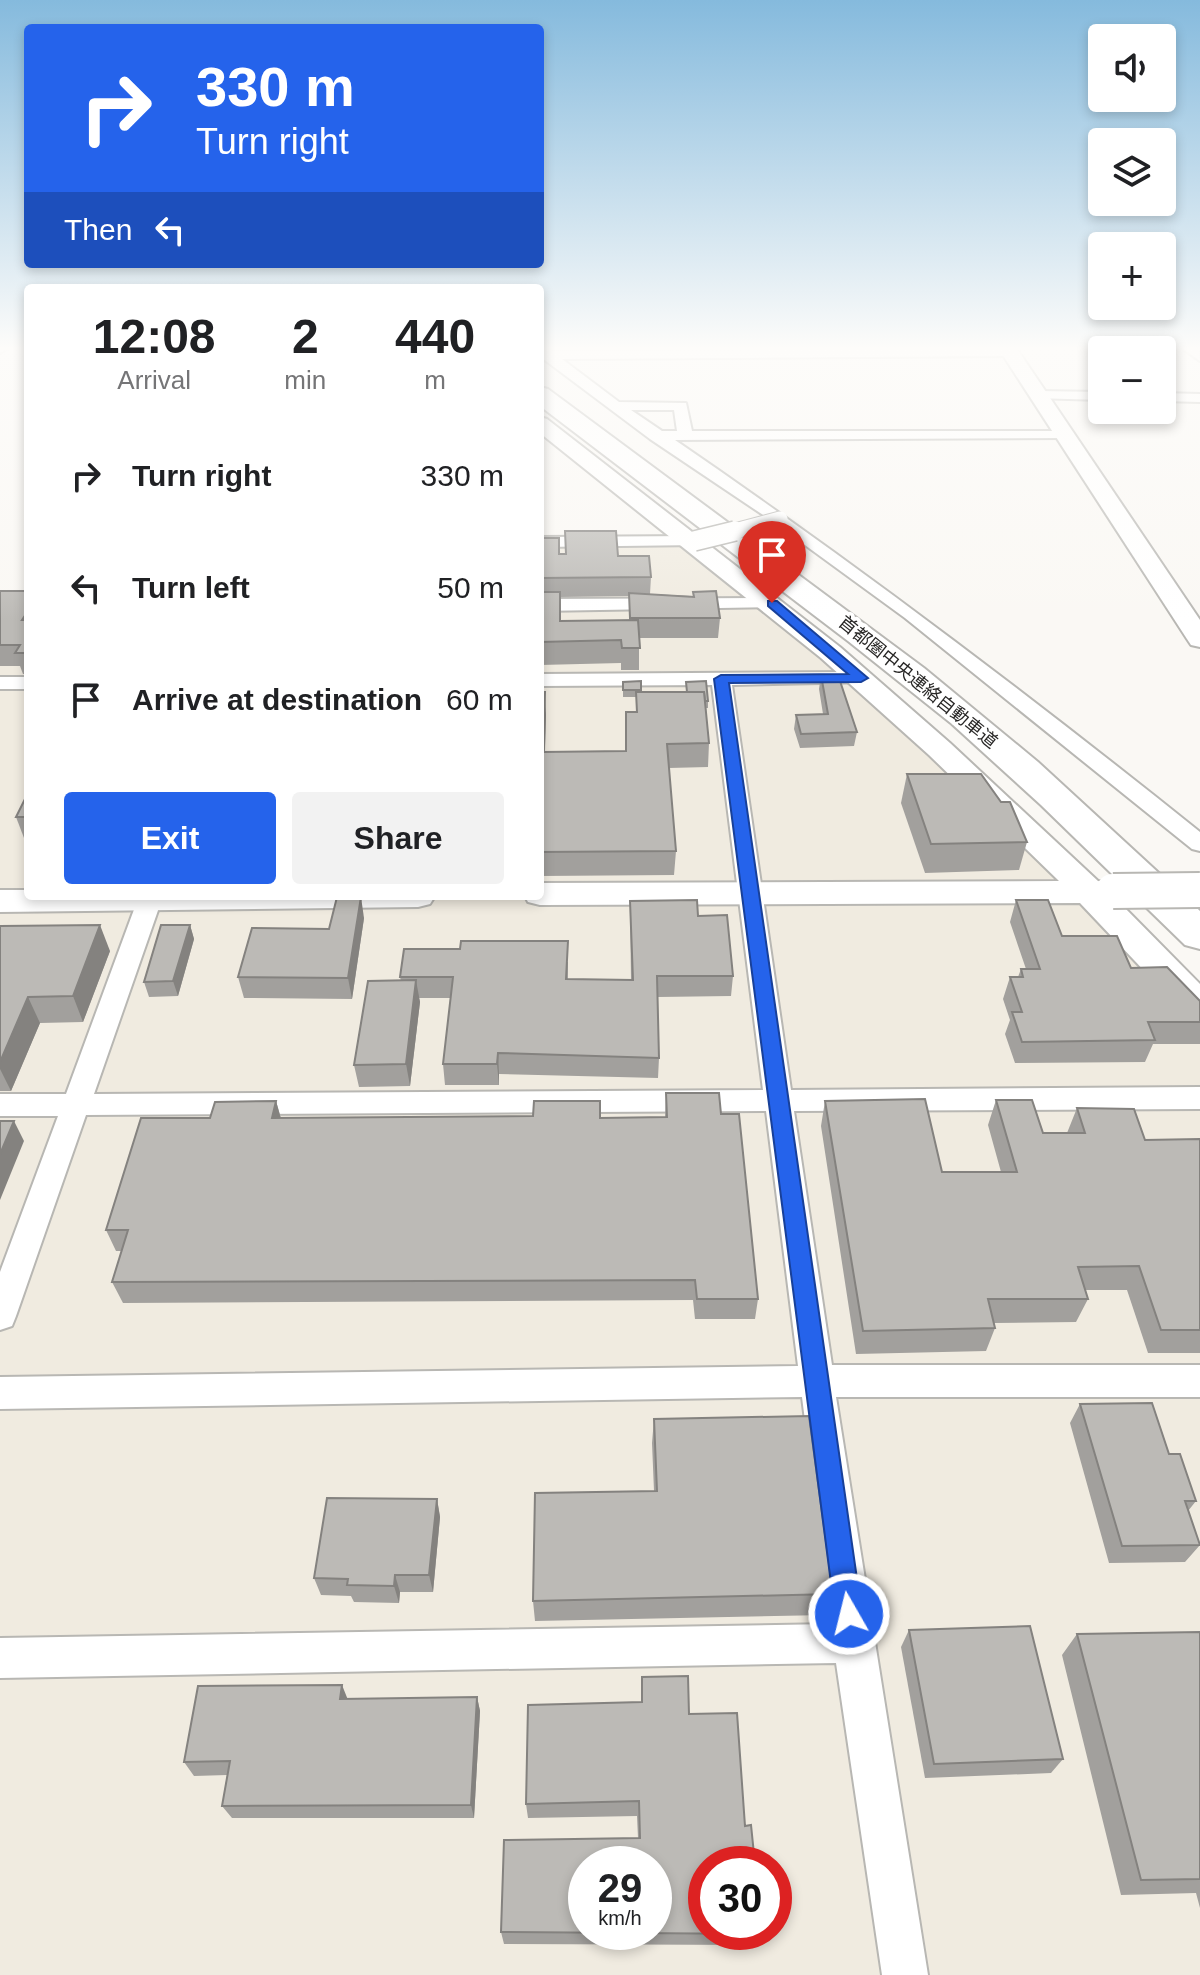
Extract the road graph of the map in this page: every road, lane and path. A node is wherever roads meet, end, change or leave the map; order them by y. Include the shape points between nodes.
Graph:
1 (553, 438) edge
2 (599, 438) edge
3 (643, 438) edge
4 (658, 438) edge
5 (1067, 438) edge
6 (780, 519) junction
7 (694, 541) junction
8 (544, 542) edge
9 (772, 603) junction
10 (544, 605) edge
11 (1200, 639) edge
12 (861, 678) junction
13 (721, 679) junction
14 (544, 680) edge
15 (0, 683) edge
16 (24, 683) edge
17 (1200, 844) edge
18 (1200, 890) edge
19 (752, 892) junction
20 (1103, 892) junction
21 (544, 894) edge
22 (50, 900) edge
23 (149, 900) edge
24 (1200, 900) edge
25 (0, 901) edge
26 (1200, 935) edge
27 (1200, 1007) edge
28 (780, 1098) junction
29 (1200, 1098) edge
30 (77, 1104) junction
31 (0, 1105) edge
32 (0, 1316) edge
33 (817, 1381) junction
34 (1200, 1381) edge
35 (0, 1393) edge
36 (853, 1643) junction
37 (0, 1658) edge
38 (905, 1975) edge

1 - 7 street
2 - 26 highway, 首都圏中央連絡自動車道 via 964,716
3 - 24 highway, 首都圏中央連絡自動車道 via 987,710
4 - 6 street
5 - 11 street
6 - 7 street, bridge
6 - 17 street via 1001,681
7 - 8 street
7 - 9 street
9 - 10 street
9 - 12 street
12 - 13 street
12 - 20 street
13 - 14 street
13 - 19 street
15 - 16 street
18 - 20 street, bridge
19 - 20 street
19 - 21 street
19 - 28 street
20 - 27 street
22 - 25 street
23 - 30 street
28 - 29 street
28 - 30 street
28 - 33 street
30 - 31 street
30 - 32 street
33 - 34 street
33 - 35 street
33 - 36 street
36 - 37 street
36 - 38 street

